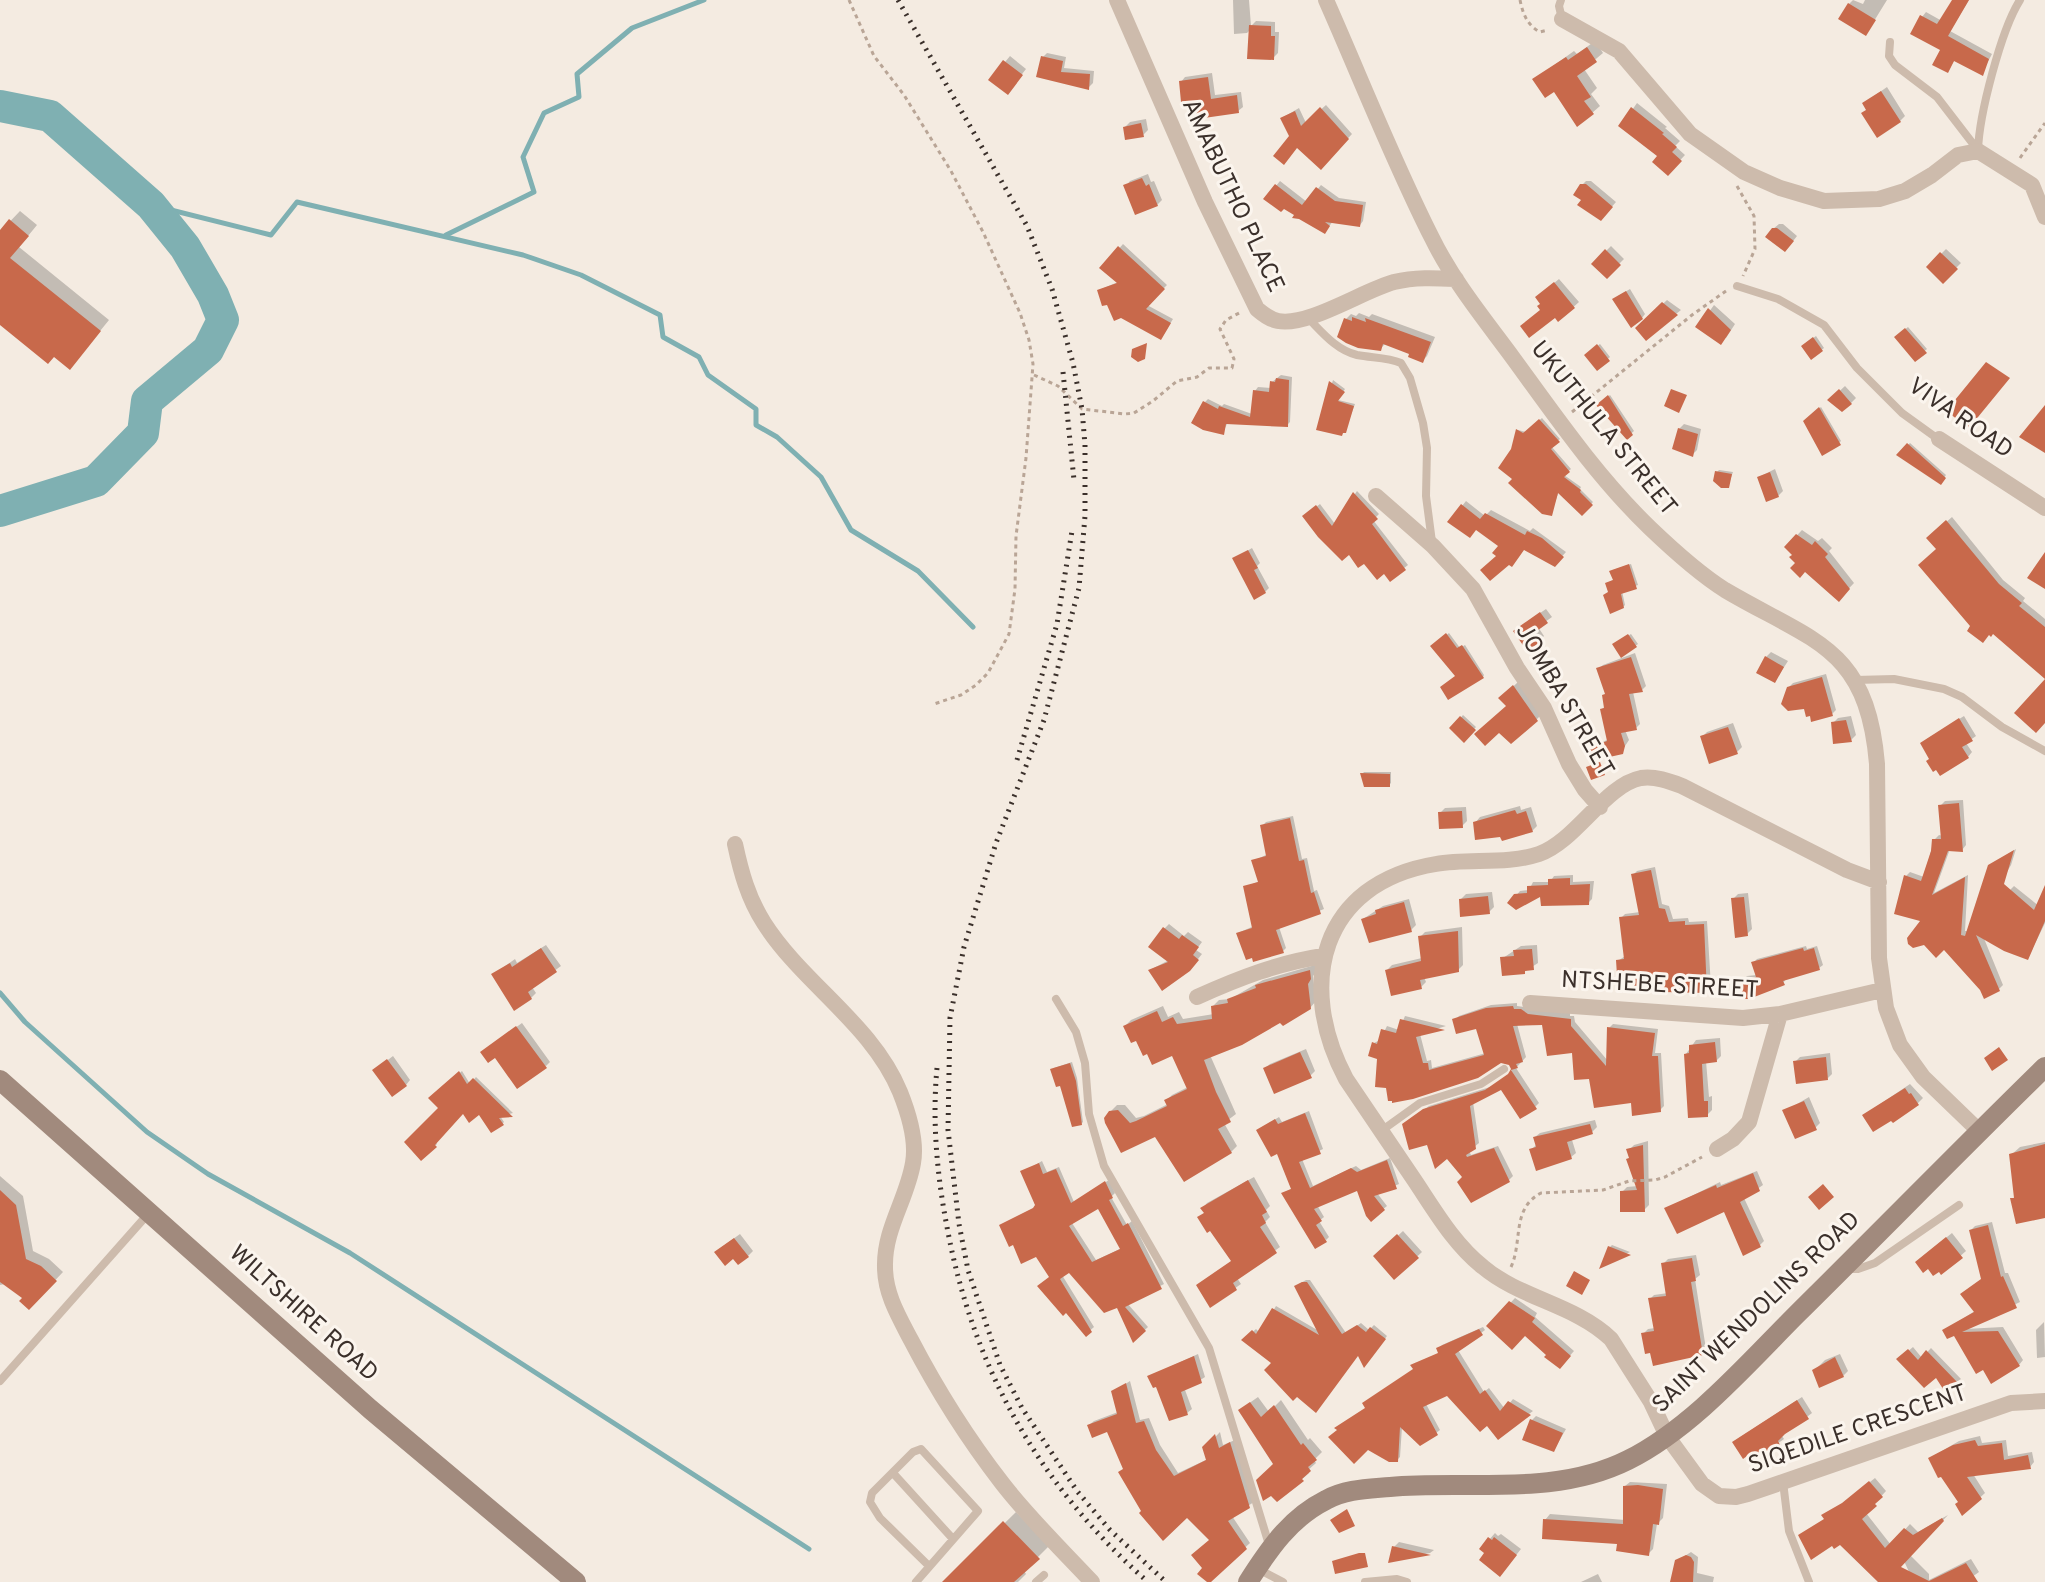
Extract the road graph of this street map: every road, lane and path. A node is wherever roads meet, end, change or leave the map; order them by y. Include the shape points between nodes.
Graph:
1 (849, 0) edge
2 (1117, 0) edge
3 (1326, 0) edge
4 (1520, 0) edge
5 (1561, 0) edge
6 (2020, 0) edge
7 (1562, 19) junction
8 (1890, 42) dead end
9 (2045, 123) edge
10 (1978, 151) junction
11 (1723, 159) junction
12 (2016, 173) junction
13 (2045, 217) edge
14 (1456, 279) junction
15 (1737, 286) junction
16 (1257, 309) junction
17 (1307, 317) junction
18 (1032, 374) junction
19 (1560, 422) junction
20 (1939, 439) joint
21 (1376, 496) dead end
22 (2045, 508) edge
23 (1433, 546) junction
24 (1854, 680) junction
25 (934, 704) dead end
26 (2045, 751) edge
27 (1600, 807) junction
28 (735, 844) dead end
29 (1879, 882) junction
30 (1323, 956) junction
31 (1882, 990) junction
32 (1197, 997) dead end
33 (1056, 999) dead end
34 (1530, 1003) dead end
35 (1780, 1014) junction
36 (2045, 1067) edge
37 (1504, 1069) dead end
38 (0, 1080) edge
39 (1381, 1131) junction
40 (1979, 1131) junction
41 (1717, 1149) joint
42 (1959, 1205) dead end
43 (150, 1213) junction
44 (1841, 1270) junction
45 (1502, 1279) junction
46 (0, 1381) edge
47 (2045, 1401) edge
48 (1667, 1436) junction
49 (893, 1473) junction
50 (1783, 1482) junction
51 (953, 1539) junction
52 (1270, 1549) junction
53 (929, 1566) junction
54 (1044, 1575) dead end
55 (1253, 1575) edge
56 (576, 1582) edge
57 (916, 1582) edge
58 (1036, 1582) edge
59 (1092, 1582) edge
60 (1283, 1582) edge
61 (1365, 1582) edge
62 (1407, 1582) edge
63 (1809, 1582) edge

1 - 18 path via 874,56 944,159 983,232 1029,340
2 - 16 street, AMABUTHO PLACE
3 - 14 street, UKUTHULA STREET via 1433,241
4 - 7 path via 1525,19 1540,32
5 - 7 lane
6 - 10 lane via 2005,32
7 - 11 street via 1619,51 1690,134
8 - 10 lane via 1895,65 1937,97
9 - 12 path via 2024,150
10 - 11 street via 1958,155 1905,191 1879,199 1838,201 1780,188
10 - 12 street
11 - 15 path via 1754,216 1755,249
12 - 13 street via 2032,185
14 - 17 street, AMABUTHO PLACE via 1421,277 1392,283
14 - 19 street, UKUTHULA STREET
15 - 19 path via 1692,315
15 - 20 lane, VIVA ROAD via 1778,299 1824,325 1902,413
16 - 17 street, AMABUTHO PLACE via 1280,322
16 - 18 path via 1239,313 1220,329 1234,359 1232,368 1209,368 1177,381 1134,413 1082,409 1058,386
17 - 23 lane via 1341,348 1401,363 1410,378 1427,448
18 - 25 path via 1009,634 976,685
19 - 24 street, UKUTHULA STREET via 1620,496 1682,556 1723,589 1823,645
20 - 22 street, VIVA ROAD
21 - 23 street, JOMBA STREET
23 - 27 street, JOMBA STREET via 1482,602 1544,708 1569,764
24 - 26 lane via 1894,679 1944,689
24 - 29 street, UKUTHULA STREET via 1864,694 1874,734
27 - 29 street, JOMBA STREET via 1628,783 1659,778
27 - 30 street via 1538,854 1437,863 1394,876 1357,900
28 - 59 street via 743,879 765,925 873,1046 901,1093 914,1160 885,1253 895,1309 940,1393 996,1476
29 - 31 street, UKUTHULA STREET
30 - 32 street via 1262,969
30 - 39 street via 1321,996 1334,1055
31 - 35 street, NTSHEBE STREET
31 - 40 street, UKUTHULA STREET via 1900,1045 1941,1097
33 - 52 lane via 1079,1042 1089,1114 1104,1166 1209,1348
34 - 35 street, NTSHEBE STREET via 1743,1018
35 - 41 street via 1749,1122
36 - 40 street, SAINT WENDOLINS ROAD
37 - 39 lane via 1475,1086 1420,1103
38 - 43 street, WILTSHIRE ROAD
39 - 45 street via 1460,1245
40 - 44 street, SAINT WENDOLINS ROAD
41 - 45 path via 1665,1177 1532,1198 1518,1223 1514,1263
42 - 44 lane via 1875,1263
43 - 46 lane
43 - 56 street, WILTSHIRE ROAD via 370,1409
44 - 48 street, SAINT WENDOLINS ROAD
45 - 48 street via 1581,1316 1611,1339
47 - 50 street, SIQEDILE CRESCENT via 2011,1403
48 - 50 street, SIQEDILE CRESCENT via 1702,1484 1719,1496 1736,1497
48 - 52 street, SAINT WENDOLINS ROAD via 1627,1461 1567,1478 1351,1490 1306,1512
49 - 51 lane
49 - 51 lane via 921,1449 967,1497 978,1511
49 - 53 lane via 872,1493 870,1505
50 - 63 lane via 1789,1531
51 - 53 lane
52 - 55 street, SAINT WENDOLINS ROAD
53 - 57 lane
54 - 58 lane
55 - 60 lane
61 - 62 lane

